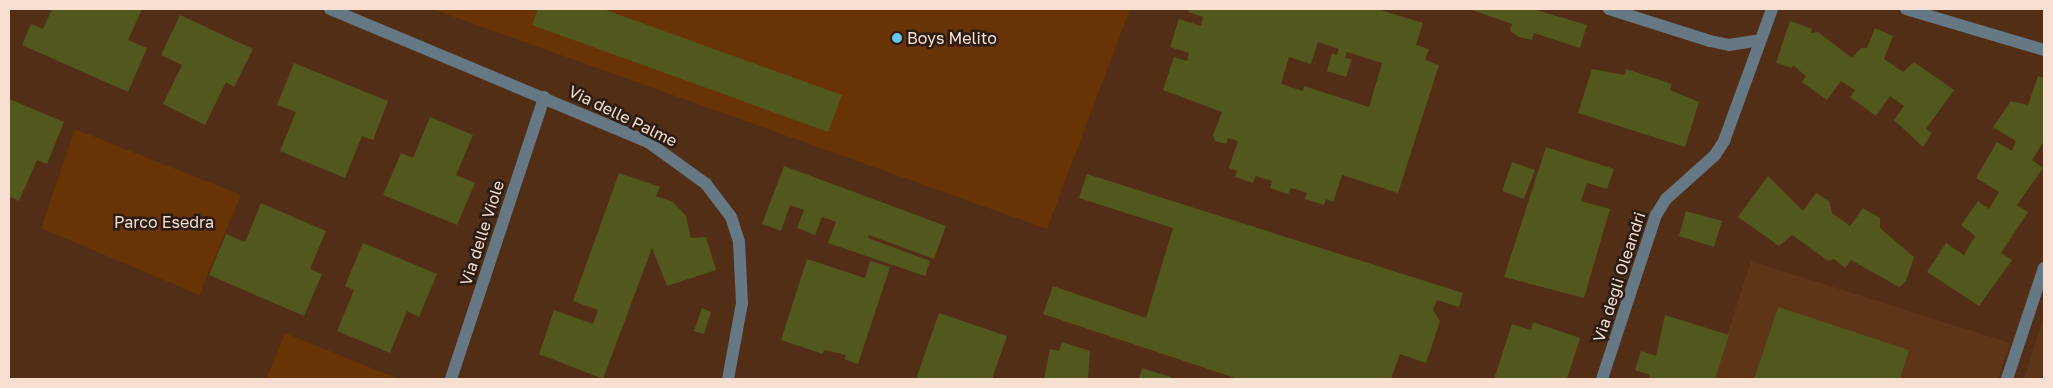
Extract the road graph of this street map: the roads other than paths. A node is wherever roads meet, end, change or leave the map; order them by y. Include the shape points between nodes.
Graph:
1 (330, 9) edge
2 (1610, 9) edge
3 (1772, 9) edge
4 (1906, 9) edge
5 (1760, 40) junction
6 (2044, 50) edge
7 (544, 97) junction
8 (2044, 268) edge
9 (451, 379) edge
10 (728, 379) edge
11 (1602, 379) edge
12 (2007, 379) edge

1 - 7 street, Via delle Palme
2 - 5 street via 1720,43 1746,45
3 - 5 street, Via degli Oleandri
4 - 6 street
5 - 11 street, Via degli Oleandri via 1724,141 1714,155 1666,199 1656,215
7 - 9 street, Via delle Viole
7 - 10 street, Via delle Palme via 663,151 692,172 721,201 739,242 742,270 738,337
8 - 12 street

